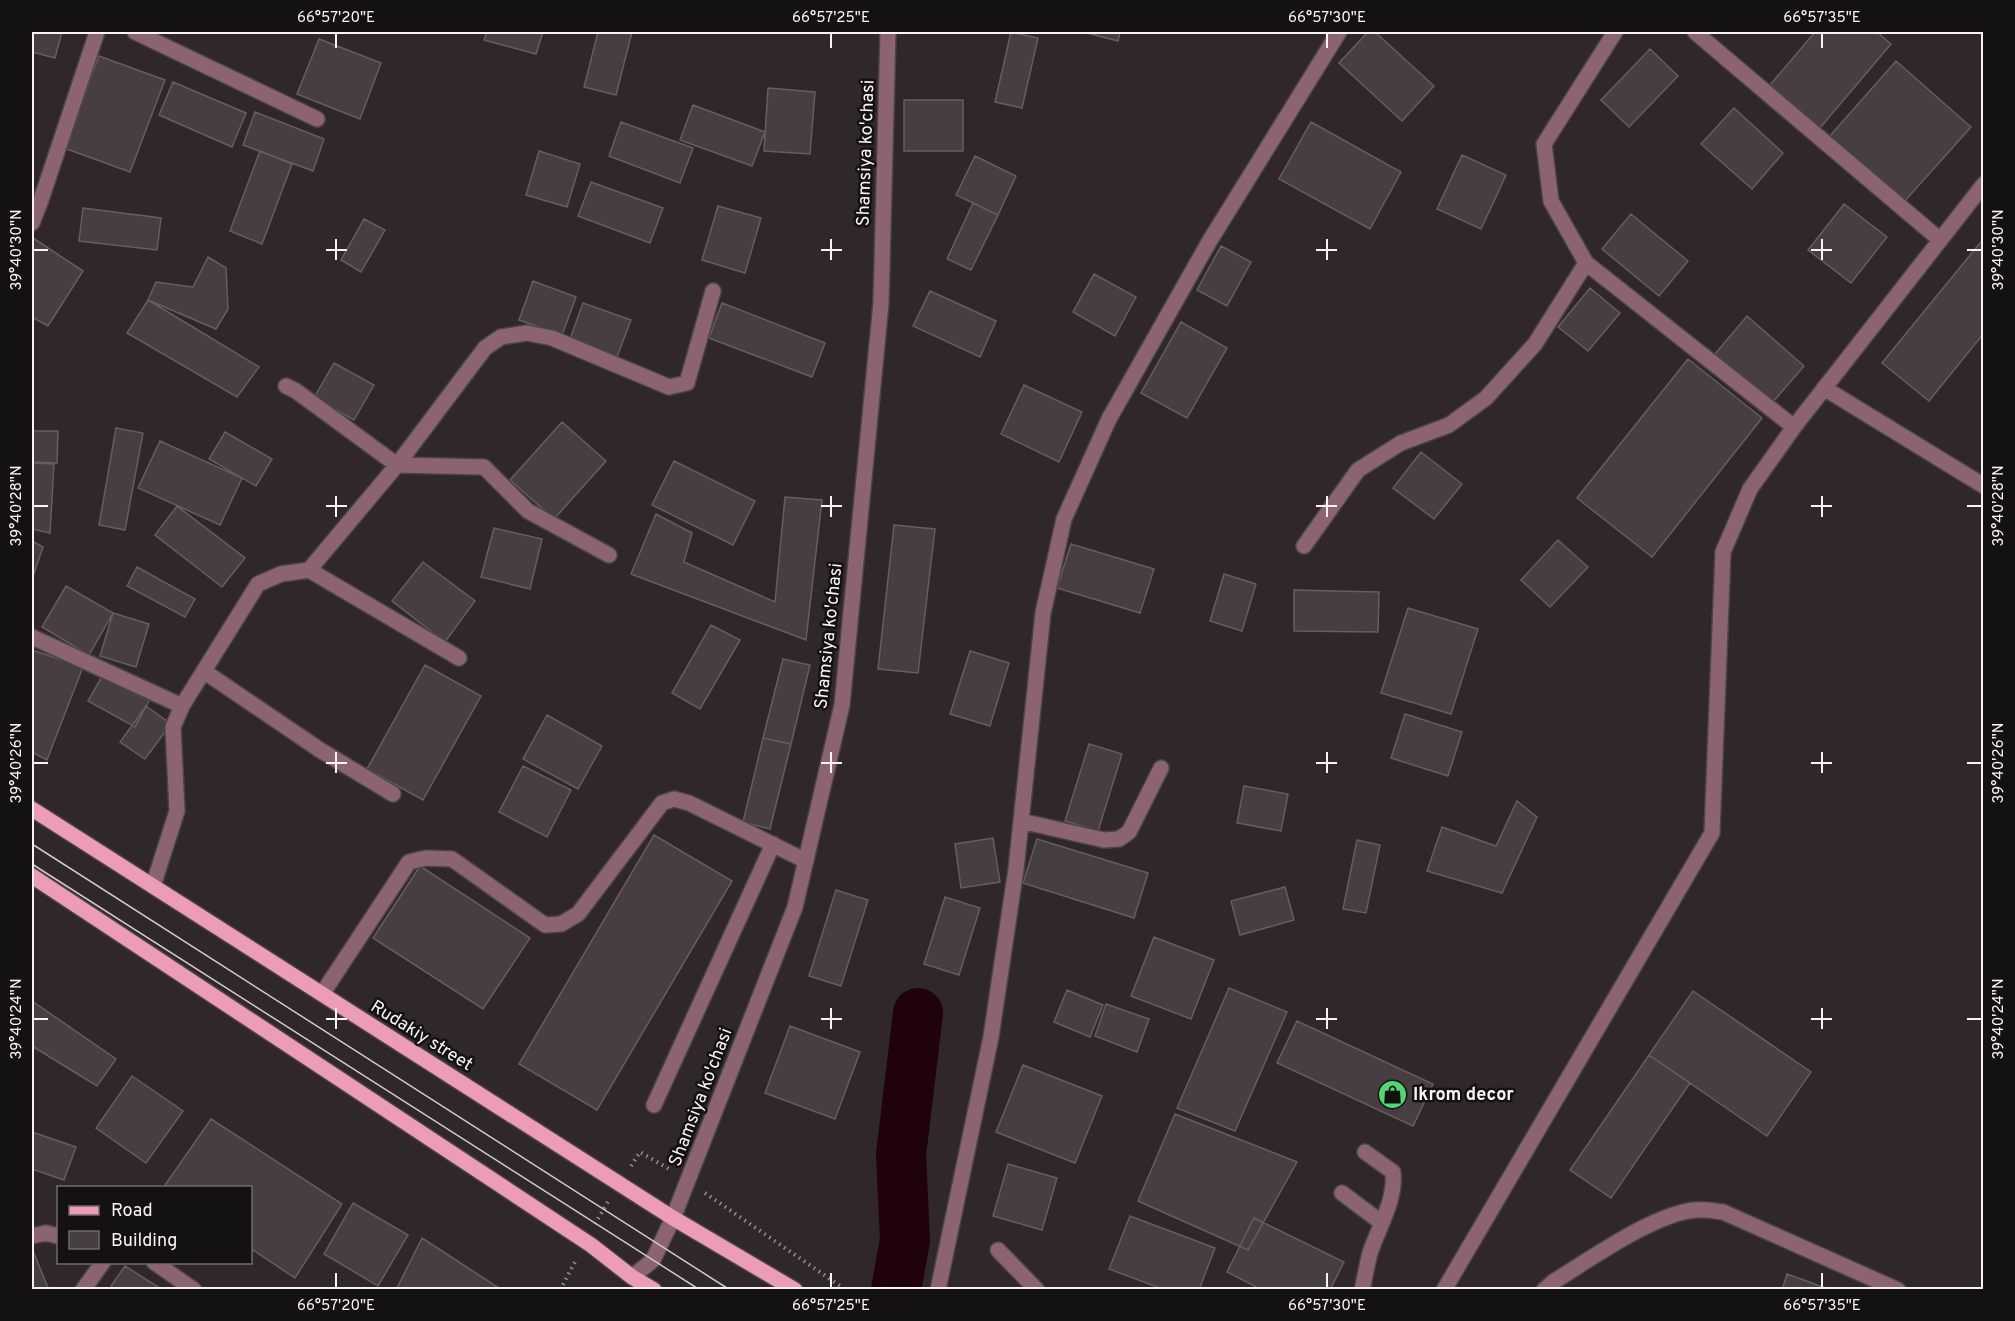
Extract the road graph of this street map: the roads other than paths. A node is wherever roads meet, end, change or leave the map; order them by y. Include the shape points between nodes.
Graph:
1 (97, 32) edge
2 (135, 32) edge
3 (888, 32) edge
4 (1339, 32) edge
5 (1614, 32) edge
6 (1695, 32) edge
7 (317, 119) dead end
8 (1983, 184) edge
9 (32, 224) edge
10 (1939, 239) junction
11 (1586, 263) junction
12 (713, 291) dead end
13 (286, 386) dead end
14 (1824, 388) junction
15 (1794, 427) junction
16 (397, 465) junction
17 (1983, 486) edge
18 (1304, 546) dead end
19 (609, 555) dead end
20 (309, 570) junction
21 (32, 637) edge
22 (459, 658) dead end
23 (205, 672) junction
24 (182, 706) junction
25 (1161, 768) dead end
26 (393, 794) dead end
27 (32, 808) edge
28 (1021, 821) junction
29 (773, 844) junction
30 (806, 861) junction
31 (32, 876) edge
32 (153, 886) junction
33 (322, 994) junction
34 (654, 1105) dead end
35 (1365, 1152) dead end
36 (1342, 1193) dead end
37 (673, 1218) junction
38 (1382, 1223) junction
39 (32, 1236) edge
40 (57, 1236) edge
41 (998, 1250) dead end
42 (102, 1264) edge
43 (155, 1264) edge
44 (632, 1277) junction
45 (83, 1290) edge
46 (194, 1290) edge
47 (622, 1290) edge
48 (654, 1290) edge
49 (795, 1290) edge
50 (938, 1290) edge
51 (1037, 1290) edge
52 (1362, 1290) edge
53 (1444, 1290) edge
54 (1544, 1290) edge
55 (1898, 1290) edge

1 - 9 street
2 - 7 street
3 - 30 street, Shamsiya ko'chasi via 881,303 842,705
4 - 28 street via 1209,242 1126,387 1064,519 1043,613
5 - 11 street via 1544,144 1551,201
6 - 10 street
8 - 10 street
10 - 14 street
11 - 15 street
11 - 18 street via 1535,344 1486,398 1449,425 1401,443 1359,470
12 - 16 street via 687,383 669,387 552,338 527,333 501,337 485,348
13 - 16 street
14 - 15 street
14 - 17 street
15 - 53 street via 1750,489 1723,552 1713,833
16 - 19 street via 484,467 528,511
16 - 20 street
20 - 22 street
20 - 23 street via 281,574 258,584
21 - 24 street
23 - 24 street
23 - 26 street
24 - 32 street via 173,727 177,811
25 - 28 street via 1129,832 1119,839 1104,840
27 - 32 main road, Rudakiy street
28 - 50 street via 991,1037
29 - 30 street
29 - 33 street via 689,803 674,799 662,803 579,914 561,924 545,925 452,859 409,862
29 - 34 street
30 - 37 street, Shamsiya ko'chasi via 795,907
31 - 44 main road via 591,1245
32 - 33 main road, Rudakiy street
33 - 37 main road, Rudakiy street
35 - 38 street via 1394,1172 1395,1184
36 - 38 street
37 - 44 street, Shamsiya ko'chasi via 653,1260
37 - 49 main road, Rudakiy street
38 - 52 street
39 - 40 street
41 - 51 street
42 - 45 street
43 - 46 street
44 - 47 main road
44 - 48 main road
54 - 55 street via 1663,1218 1695,1210 1723,1212

